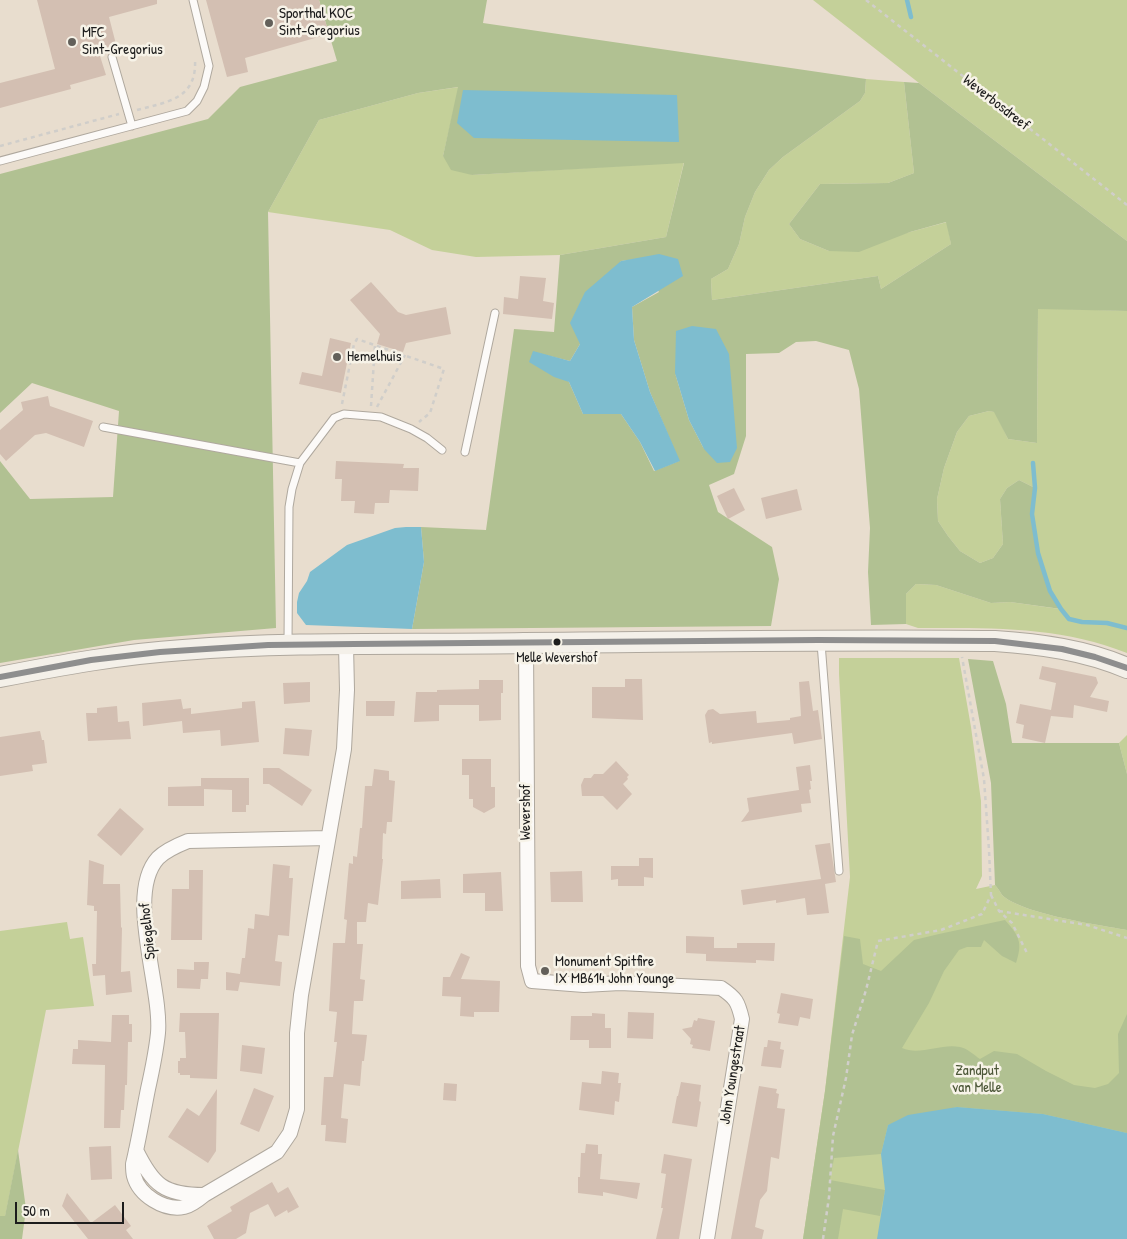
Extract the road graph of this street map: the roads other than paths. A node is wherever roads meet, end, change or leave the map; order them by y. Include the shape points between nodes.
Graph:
1 (193, 0) edge
2 (112, 57) dead end
3 (132, 126) junction
4 (0, 161) edge
5 (495, 313) dead end
6 (103, 427) dead end
7 (442, 450) dead end
8 (465, 452) dead end
9 (300, 463) junction
10 (820, 641) junction
11 (526, 643) junction
12 (288, 645) junction
13 (346, 645) junction
14 (1127, 668) edge
15 (0, 677) edge
16 (328, 838) junction
17 (839, 872) dead end
18 (532, 981) joint
19 (707, 1239) edge

1 - 3 lane via 209,66 204,87 197,101 186,111
2 - 3 lane
3 - 4 lane
5 - 8 lane
6 - 9 lane
7 - 9 lane via 411,429 381,417 344,414 334,418
9 - 12 lane via 289,508
10 - 11 main road
10 - 14 main road via 960,640 1038,644
10 - 17 lane
11 - 13 main road
11 - 18 street, Wevershof via 528,966
12 - 13 main road
12 - 15 main road via 181,650 81,662
13 - 16 street, Spiegelhof via 344,749
16 - 16 street, Spiegelhof via 301,995 297,1033 297,1109 290,1133 276,1152 204,1195 164,1188 152,1177 136,1150 158,1032 144,910 150,871 158,858 188,841
18 - 19 street, John Youngestraat via 721,988 739,1004 742,1019

